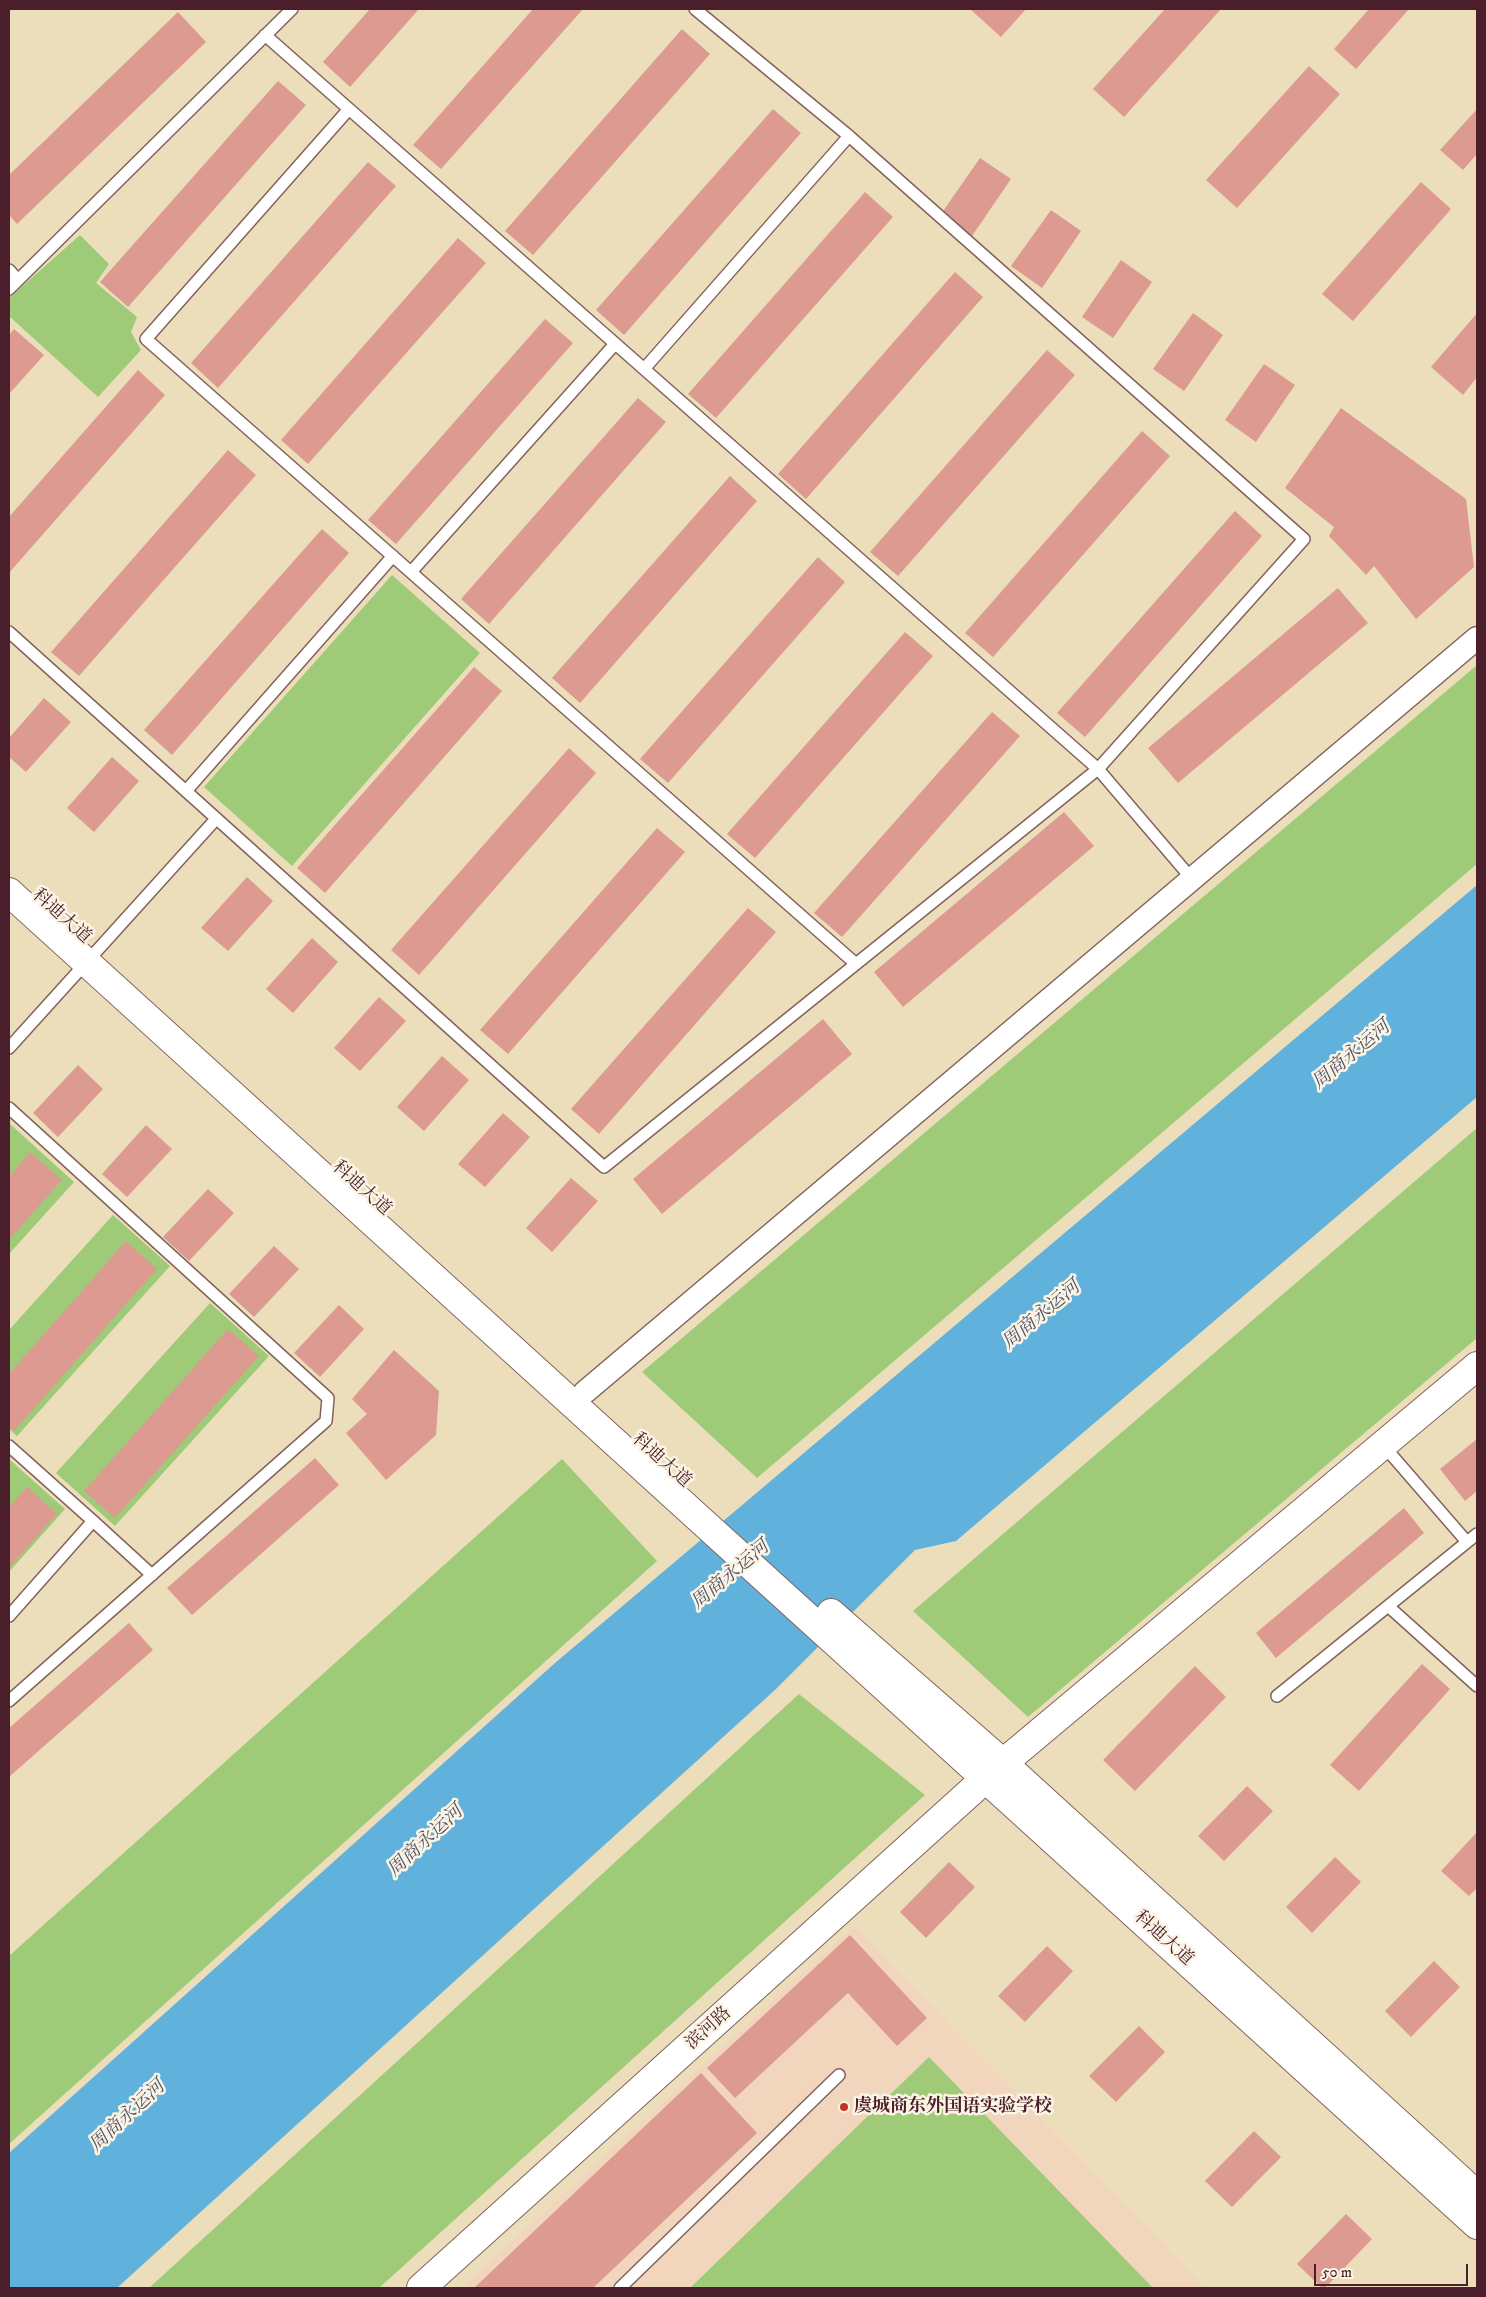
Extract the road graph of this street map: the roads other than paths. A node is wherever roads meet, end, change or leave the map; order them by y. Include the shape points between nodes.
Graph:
1 (292, 9) edge
2 (695, 9) edge
3 (265, 35) junction
4 (348, 109) junction
5 (849, 136) junction
6 (9, 270) edge
7 (18, 280) junction
8 (9, 289) edge
9 (615, 344) junction
10 (644, 369) junction
11 (393, 556) junction
12 (411, 572) junction
13 (9, 632) edge
14 (1477, 638) edge
15 (1098, 769) junction
16 (186, 791) junction
17 (216, 819) junction
18 (9, 870) edge
19 (1192, 879) junction
20 (9, 892) edge
21 (92, 956) junction
22 (856, 964) junction
23 (9, 1048) edge
24 (9, 1108) edge
25 (1477, 1366) edge
26 (585, 1392) junction
27 (1383, 1445) junction
28 (9, 1446) edge
29 (707, 1514) junction
30 (93, 1521) junction
31 (1477, 1534) edge
32 (1467, 1542) junction
33 (152, 1575) junction
34 (1388, 1606) junction
35 (9, 1616) edge
36 (1477, 1686) edge
37 (1277, 1696) dead end
38 (9, 1701) edge
39 (995, 1770) junction
40 (840, 2075) dead end
41 (1477, 2195) edge
42 (1477, 2225) edge
43 (421, 2288) edge
44 (620, 2288) edge

1 - 3 lane
2 - 5 lane
3 - 4 lane
3 - 7 lane
4 - 9 lane
4 - 11 lane via 146,339
5 - 10 lane
5 - 15 lane via 1304,539
6 - 7 lane
7 - 8 lane
9 - 10 lane
9 - 12 lane
10 - 15 lane
11 - 12 lane
11 - 16 lane
12 - 22 lane
13 - 16 lane
14 - 19 street
15 - 19 lane
15 - 22 lane
16 - 17 lane
17 - 21 lane
17 - 22 lane via 604,1167
18 - 21 main road, 科迪大道
19 - 26 street
20 - 21 main road, 科迪大道
21 - 23 lane
21 - 26 main road, 科迪大道
21 - 29 main road, 科迪大道
24 - 33 lane via 328,1398 326,1421
25 - 27 main road, 滨河路
26 - 29 main road, 科迪大道
27 - 32 lane
27 - 39 main road, 滨河路
28 - 30 lane
29 - 39 main road, 科迪大道
30 - 33 lane
30 - 35 lane
31 - 32 lane
32 - 34 lane
33 - 38 lane
34 - 36 lane
34 - 37 lane
39 - 41 main road, 科迪大道
39 - 42 main road, 科迪大道
39 - 43 main road, 滨河路
40 - 44 lane

